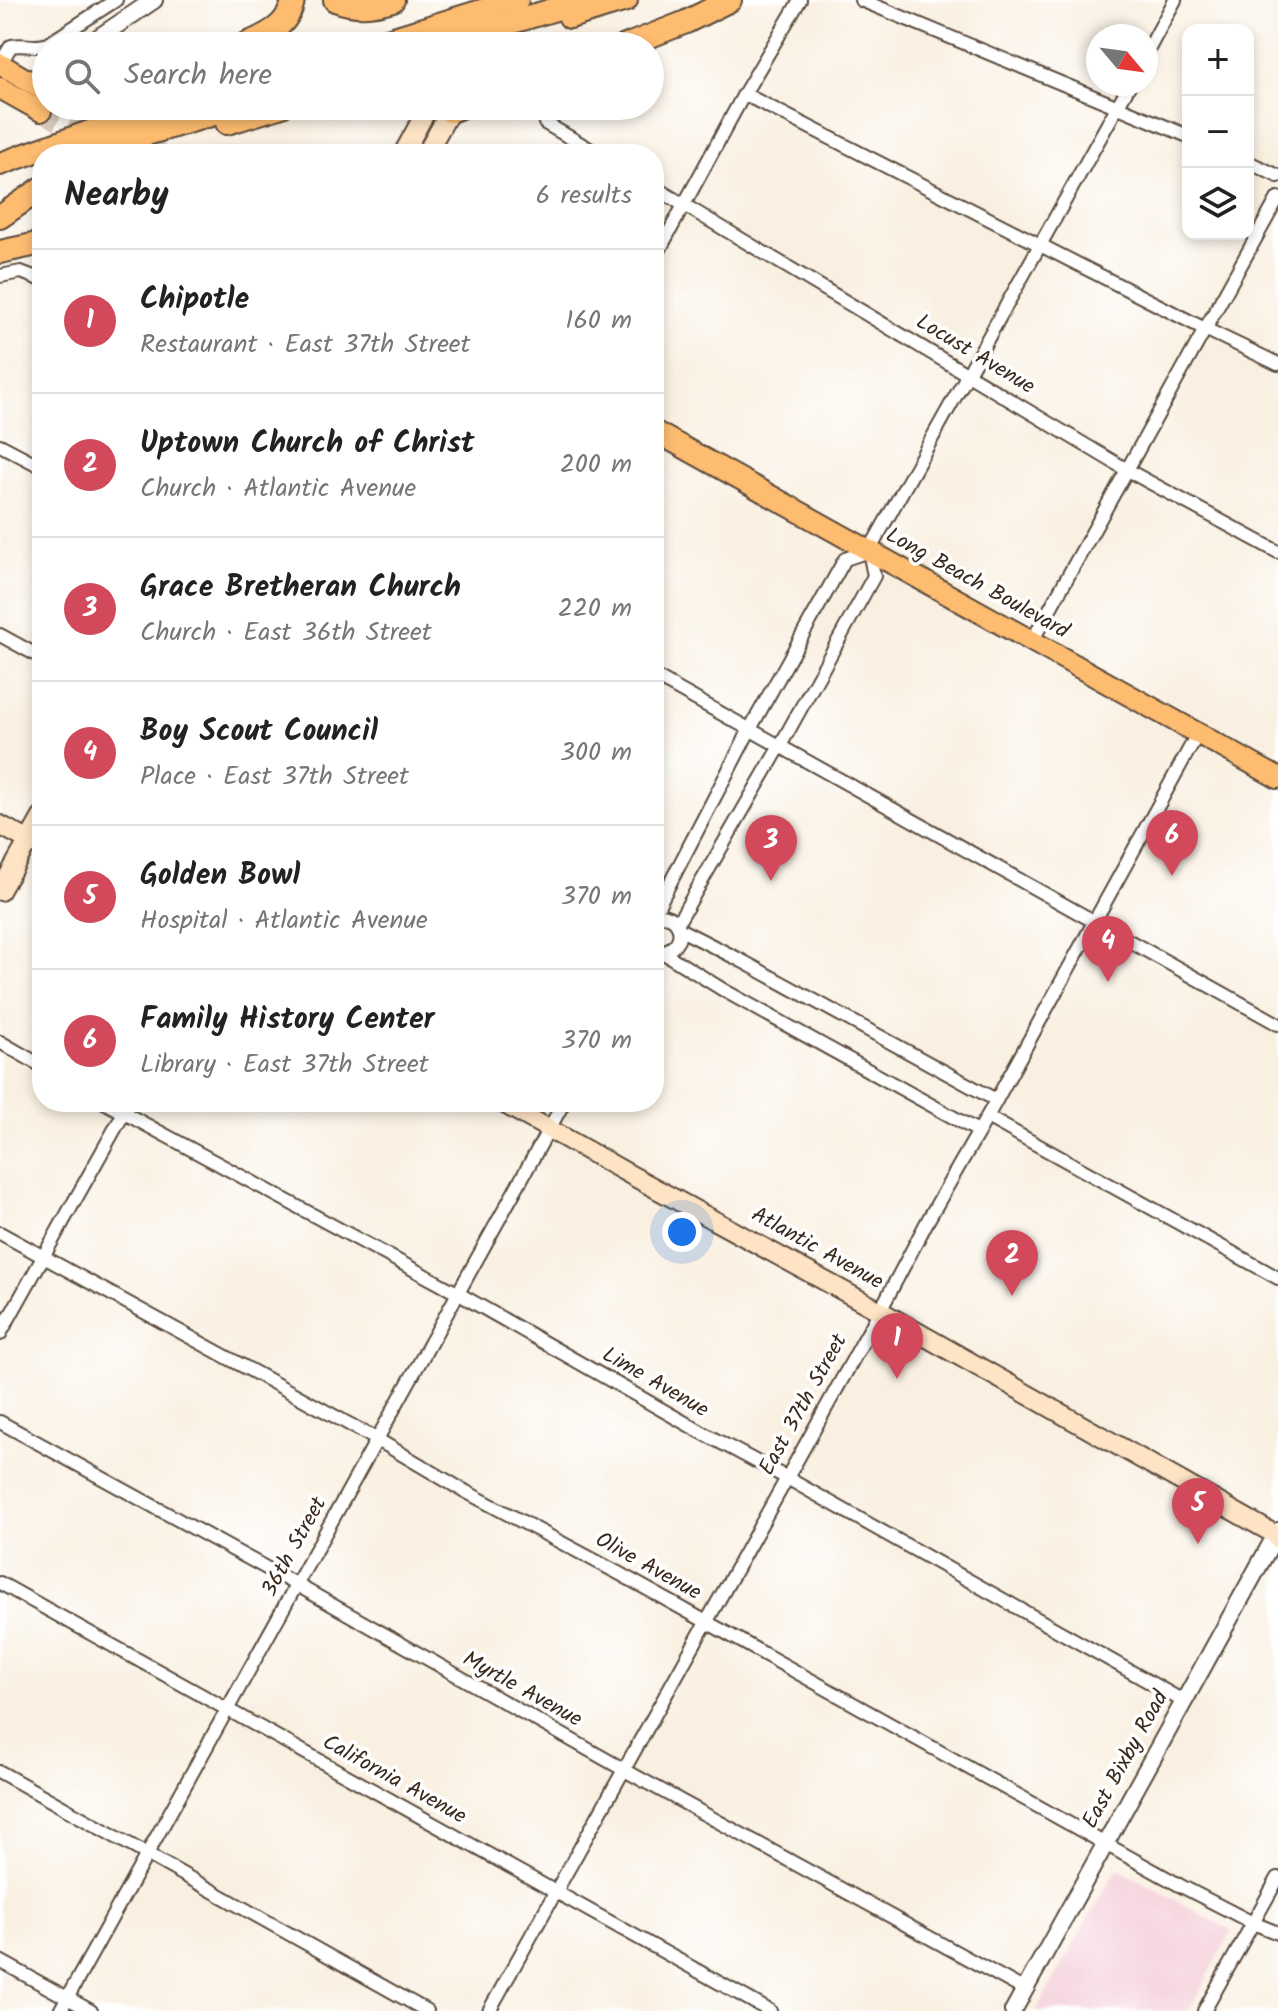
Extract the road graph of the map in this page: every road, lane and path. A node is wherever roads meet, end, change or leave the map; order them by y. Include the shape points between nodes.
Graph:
1 (116, 0) edge
2 (154, 0) edge
3 (335, 0) edge
4 (393, 0) edge
5 (517, 0) edge
6 (561, 0) edge
7 (585, 0) edge
8 (626, 0) edge
9 (730, 0) edge
10 (800, 0) edge
11 (861, 0) edge
12 (1175, 0) edge
13 (291, 4) edge
14 (67, 32) edge
15 (107, 32) edge
16 (271, 32) edge
17 (413, 32) edge
18 (457, 32) edge
19 (480, 32) edge
20 (522, 32) edge
21 (661, 32) edge
22 (1158, 32) edge
23 (32, 46) edge
24 (0, 64) edge
25 (32, 78) edge
26 (32, 86) edge
27 (7, 92) edge
28 (744, 94) junction
29 (1123, 96) edge
30 (32, 106) edge
31 (1117, 107) junction
32 (108, 120) edge
33 (127, 120) edge
34 (169, 120) edge
35 (194, 120) edge
36 (237, 120) edge
37 (436, 120) edge
38 (443, 120) edge
39 (545, 123) dead end
40 (95, 130) junction
41 (1182, 134) edge
42 (56, 144) edge
43 (93, 144) edge
44 (113, 144) edge
45 (159, 144) edge
46 (413, 144) edge
47 (431, 144) edge
48 (581, 144) edge
49 (32, 153) edge
50 (0, 164) edge
51 (32, 164) edge
52 (1254, 165) edge
53 (0, 176) edge
54 (1278, 176) edge
55 (32, 186) edge
56 (664, 193) edge
57 (32, 195) edge
58 (0, 198) edge
59 (1278, 198) edge
60 (685, 205) junction
61 (0, 217) edge
62 (664, 242) edge
63 (1039, 244) junction
64 (32, 245) edge
65 (0, 252) edge
66 (0, 276) edge
67 (32, 276) edge
68 (1205, 328) junction
69 (1278, 364) edge
70 (967, 374) junction
71 (664, 437) edge
72 (0, 445) edge
73 (32, 462) edge
74 (1127, 470) junction
75 (869, 551) junction
76 (1278, 552) edge
77 (0, 635) edge
78 (1032, 641) junction
79 (32, 653) edge
80 (664, 682) edge
81 (750, 729) junction
82 (1198, 733) junction
83 (780, 746) junction
84 (1278, 778) edge
85 (0, 825) edge
86 (32, 843) edge
87 (32, 849) edge
88 (0, 891) edge
89 (664, 896) edge
90 (664, 914) edge
91 (1094, 921) junction
92 (678, 926) junction
93 (664, 950) edge
94 (664, 955) edge
95 (1278, 1024) edge
96 (0, 1042) edge
97 (32, 1060) edge
98 (996, 1100) junction
99 (125, 1112) edge
100 (134, 1112) edge
101 (519, 1112) edge
102 (558, 1112) edge
103 (987, 1117) junction
104 (549, 1129) junction
105 (978, 1131) junction
106 (0, 1233) edge
107 (43, 1257) junction
108 (1278, 1278) edge
109 (459, 1294) junction
110 (880, 1311) junction
111 (0, 1334) edge
112 (0, 1422) edge
113 (378, 1440) junction
114 (787, 1478) junction
115 (1278, 1535) edge
116 (0, 1583) edge
117 (297, 1585) junction
118 (706, 1623) junction
119 (1183, 1701) junction
120 (228, 1708) junction
121 (622, 1769) junction
122 (0, 1772) edge
123 (1106, 1843) junction
124 (146, 1853) junction
125 (1278, 1878) edge
126 (555, 1892) junction
127 (1253, 1923) junction
128 (1278, 1933) edge
129 (0, 1961) edge
130 (1025, 1990) junction
131 (67, 1998) junction
132 (60, 2011) edge
133 (91, 2011) edge
134 (427, 2011) edge
135 (489, 2011) edge
136 (770, 2011) edge
137 (1013, 2011) edge
138 (1204, 2011) edge

1 - 14 street
2 - 15 street
3 - 4 highway via 366,6
5 - 17 highway
6 - 18 highway
7 - 19 highway
8 - 20 highway
9 - 21 highway
10 - 28 street
11 - 31 street
12 - 22 street
13 - 16 highway via 282,24
23 - 24 street via 11,46
24 - 25 main road
26 - 27 street
27 - 30 main road
28 - 60 street
28 - 63 street
29 - 31 street
31 - 41 street
31 - 63 street
32 - 40 highway
33 - 40 highway
34 - 43 highway
35 - 44 highway
36 - 45 highway
37 - 46 main road
38 - 47 main road
39 - 48 street
40 - 42 highway
49 - 50 highway
51 - 53 highway
52 - 54 street
55 - 58 highway
56 - 60 street, Locust Avenue
57 - 61 highway
59 - 68 street
60 - 62 street
60 - 70 street, Locust Avenue
63 - 68 street
63 - 70 street
64 - 65 highway
66 - 67 street via 21,272
68 - 69 street
68 - 74 street
70 - 74 street, Locust Avenue
70 - 75 street
71 - 75 main road, Long Beach Boulevard
72 - 73 street
74 - 76 street, Locust Avenue
74 - 78 street
75 - 78 main road, Long Beach Boulevard
75 - 81 street via 845,559
75 - 83 street via 874,576
77 - 79 street
78 - 82 main road, Long Beach Boulevard
80 - 81 street
81 - 83 street
81 - 89 street
82 - 84 main road, Long Beach Boulevard
82 - 91 street, East 37th Street
83 - 91 street
83 - 92 street
85 - 86 main road
87 - 88 main road
90 - 92 street
91 - 95 street
91 - 98 street, East 37th Street
92 - 93 street via 674,947
92 - 98 street
94 - 105 street
96 - 97 street
98 - 103 street, East 37th Street
99 - 107 street
100 - 109 street, Lime Avenue
101 - 104 main road, Atlantic Avenue
102 - 104 street, 36th Street
103 - 105 street, East 37th Street
103 - 108 street
104 - 109 street, 36th Street
104 - 110 main road, Atlantic Avenue
105 - 110 street, East 37th Street
106 - 107 street, Olive Avenue
107 - 111 street
107 - 113 street, Olive Avenue
109 - 113 street, 36th Street
109 - 114 street, Lime Avenue
110 - 114 street, East 37th Street
110 - 115 main road, Atlantic Avenue
112 - 117 street, Myrtle Avenue
113 - 117 street, 36th Street
113 - 118 street, Olive Avenue
114 - 118 street, East 37th Street
114 - 119 street, Lime Avenue
115 - 119 street, East Bixby Road
116 - 120 street, California Avenue
117 - 120 street, 36th Street
117 - 121 street, Myrtle Avenue
118 - 121 street, East 37th Street
118 - 123 street, Olive Avenue
119 - 123 street, East Bixby Road
120 - 124 street, 36th Street
120 - 126 street, California Avenue
121 - 126 street, East 37th Street
121 - 130 street, Myrtle Avenue
122 - 124 street
123 - 127 street, Olive Avenue
123 - 130 street, East Bixby Road
124 - 131 street, 36th Street
124 - 134 street
125 - 127 street
126 - 135 street, East 37th Street
126 - 136 street, California Avenue
127 - 128 street, Olive Avenue
127 - 138 street
129 - 131 street
130 - 137 street, East Bixby Road
131 - 132 street, 36th Street
131 - 133 street

